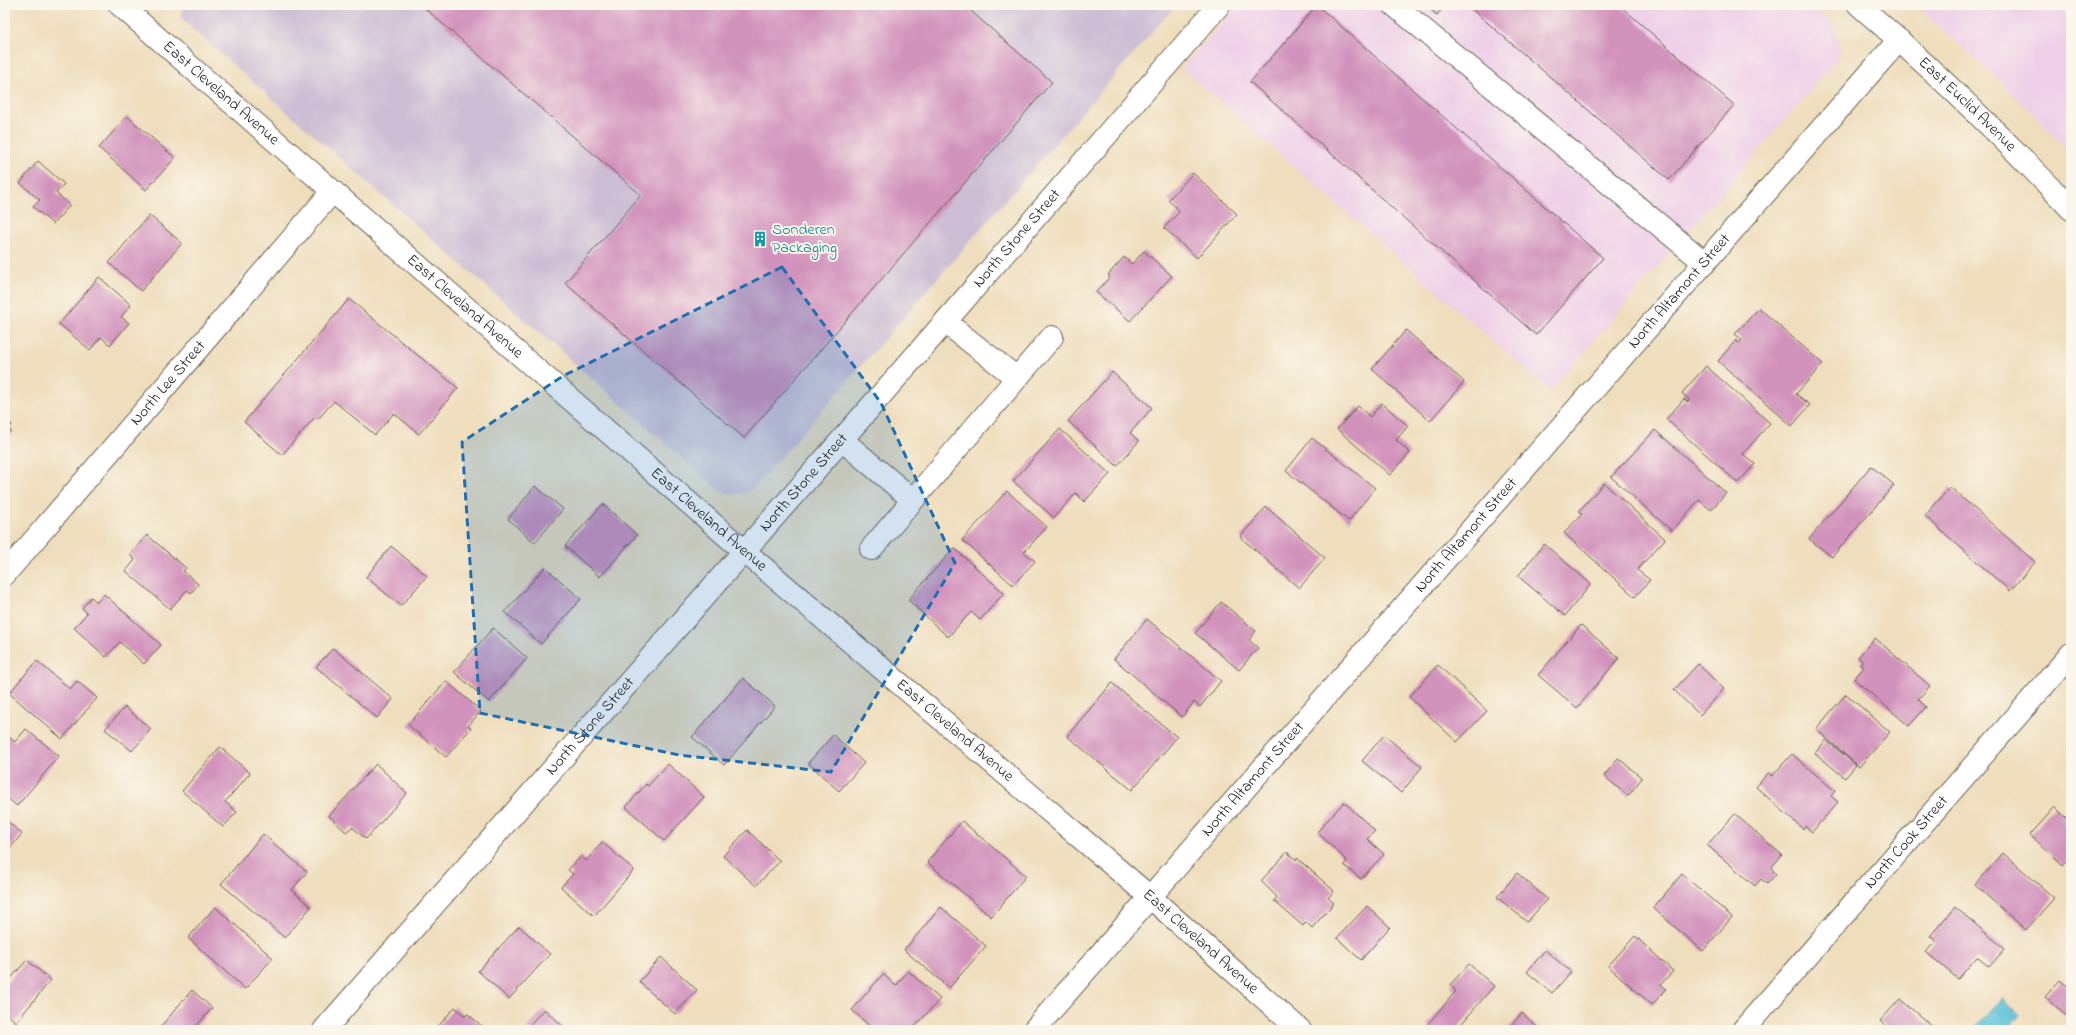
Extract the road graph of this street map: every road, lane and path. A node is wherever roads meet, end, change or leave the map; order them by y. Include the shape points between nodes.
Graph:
1 (120, 5) edge
2 (1219, 5) edge
3 (1394, 5) edge
4 (1859, 5) edge
5 (1899, 40) junction
6 (332, 192) junction
7 (2071, 209) edge
8 (1705, 263) junction
9 (945, 322) junction
10 (1052, 337) dead end
11 (1017, 378) junction
12 (842, 440) junction
13 (913, 500) junction
14 (871, 549) dead end
15 (744, 551) junction
16 (5, 574) edge
17 (2071, 654) edge
18 (1150, 897) junction
19 (324, 1030) edge
20 (1034, 1030) edge
21 (1300, 1030) edge
22 (1743, 1030) edge

1 - 6 street, East Cleveland Avenue
2 - 9 street, North Stone Street
3 - 8 street
4 - 5 street, East Euclid Avenue
5 - 7 street, East Euclid Avenue via 2032,167
5 - 8 street, North Altamont Street
6 - 15 street, East Cleveland Avenue
6 - 16 street, North Lee Street
8 - 18 street, North Altamont Street
9 - 11 street
9 - 12 street, North Stone Street
10 - 11 street
11 - 13 street
12 - 13 street
12 - 15 street, North Stone Street
13 - 14 street
15 - 18 street, East Cleveland Avenue
15 - 19 street, North Stone Street
17 - 22 street, North Cook Street
18 - 20 street, North Altamont Street
18 - 21 street, East Cleveland Avenue

